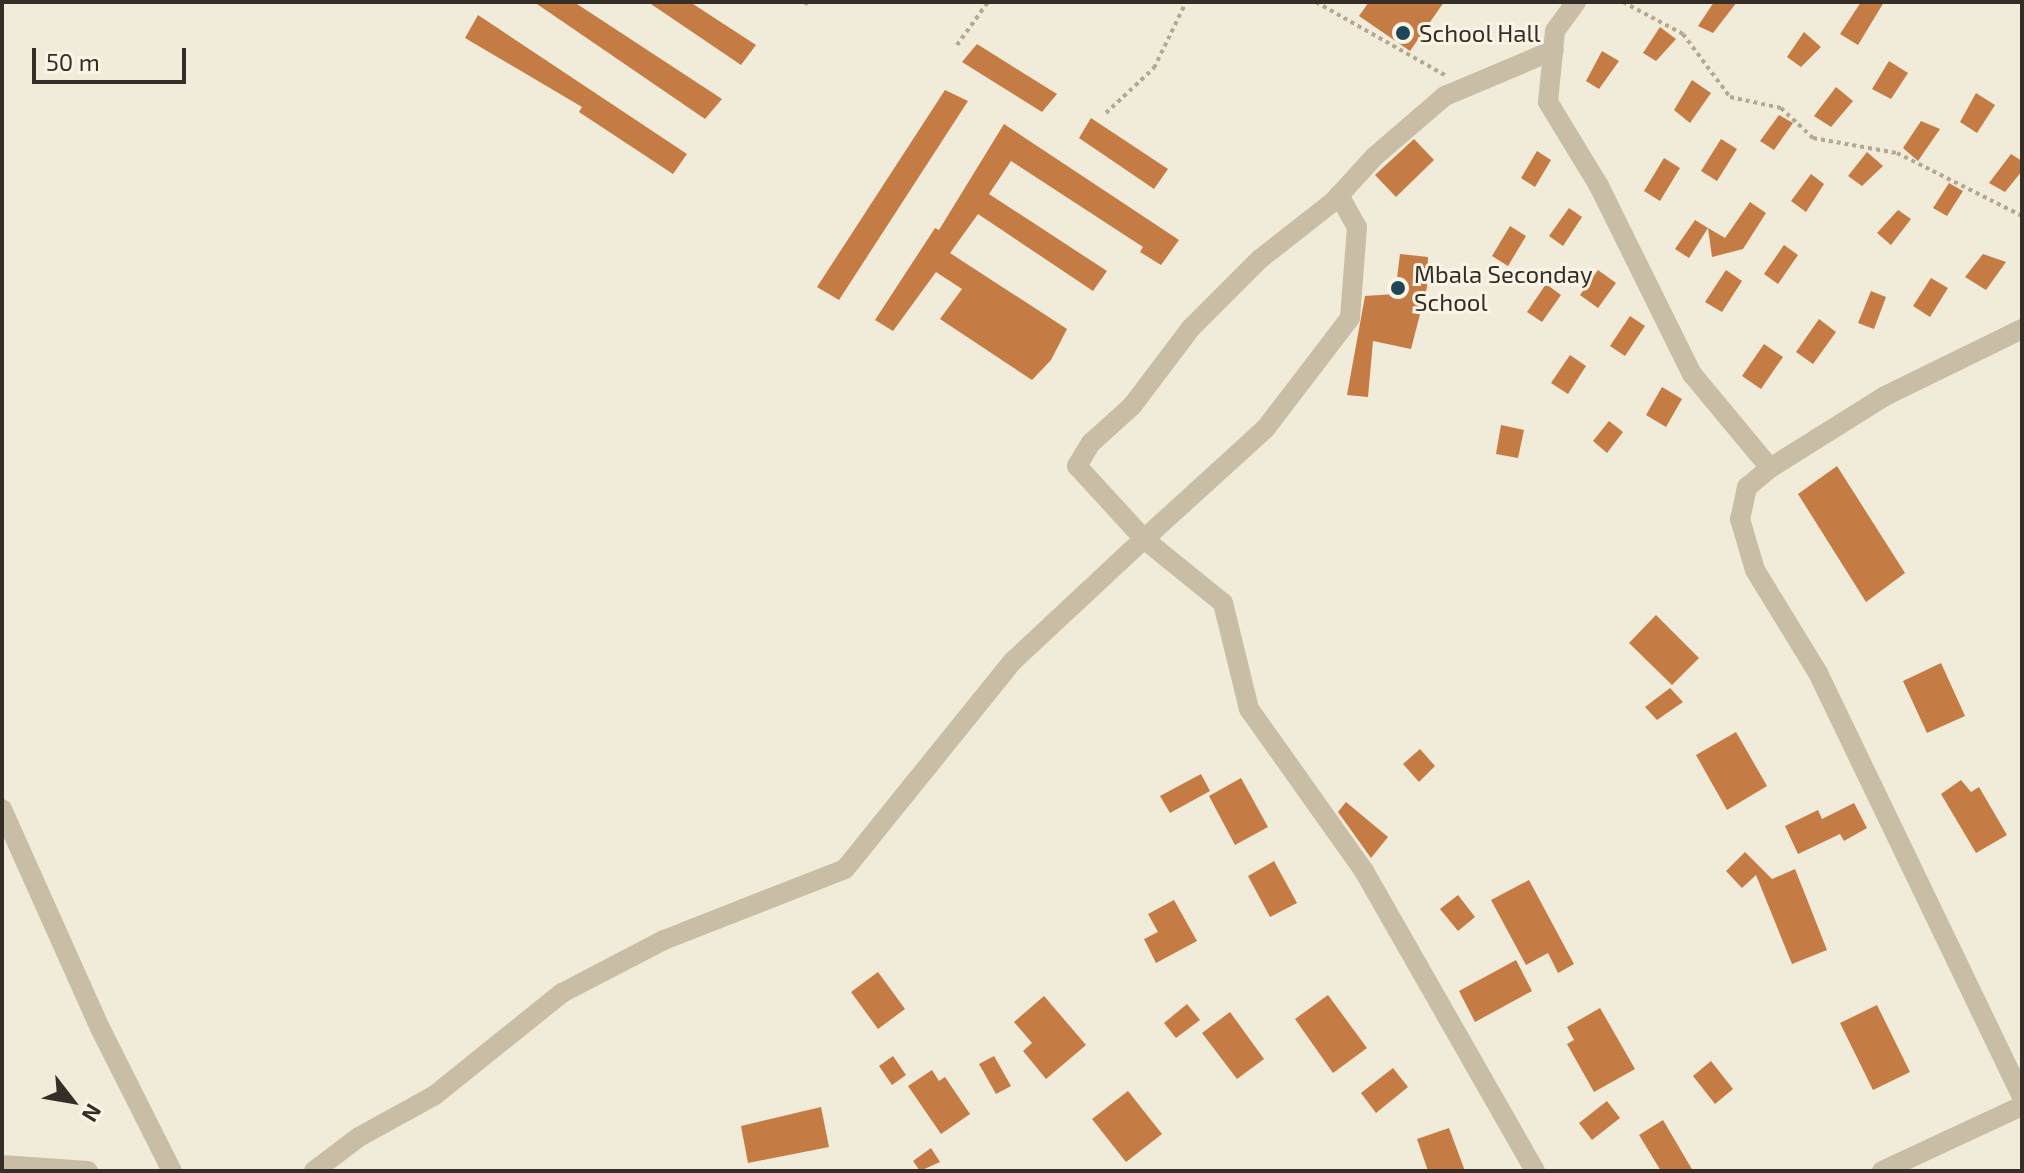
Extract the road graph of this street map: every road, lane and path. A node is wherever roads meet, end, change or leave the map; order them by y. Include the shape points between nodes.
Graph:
1 (988, 2) edge
2 (1186, 2) edge
3 (1316, 2) edge
4 (1576, 2) edge
5 (1623, 2) edge
6 (957, 45) dead end
7 (1554, 50) junction
8 (1457, 82) dead end
9 (1106, 113) dead end
10 (1339, 195) junction
11 (2022, 216) edge
12 (2022, 329) edge
13 (1770, 468) junction
14 (1144, 539) junction
15 (2, 809) edge
16 (2022, 1096) edge
17 (2022, 1106) edge
18 (2, 1165) edge
19 (88, 1171) edge
20 (172, 1171) edge
21 (314, 1171) edge
22 (1535, 1171) edge
23 (1882, 1171) edge

1 - 6 path
2 - 9 path via 1154,68
3 - 8 path
4 - 7 street via 1555,31
5 - 11 path via 1683,34 1730,97 1781,108 1813,138 1897,153
7 - 10 street via 1445,96
7 - 13 street via 1548,102 1599,186 1692,374
10 - 14 street via 1357,227 1350,318 1265,429
10 - 14 street via 1260,259 1191,328 1132,406 1091,443 1077,466
12 - 13 street via 1885,396
13 - 16 street via 1747,487 1740,519 1755,570 1818,673
14 - 21 street via 1013,661 845,869 664,940 562,993 435,1095 359,1137
14 - 22 street via 1223,603 1249,709 1364,871
15 - 20 street via 100,1028
17 - 23 street
18 - 19 street

